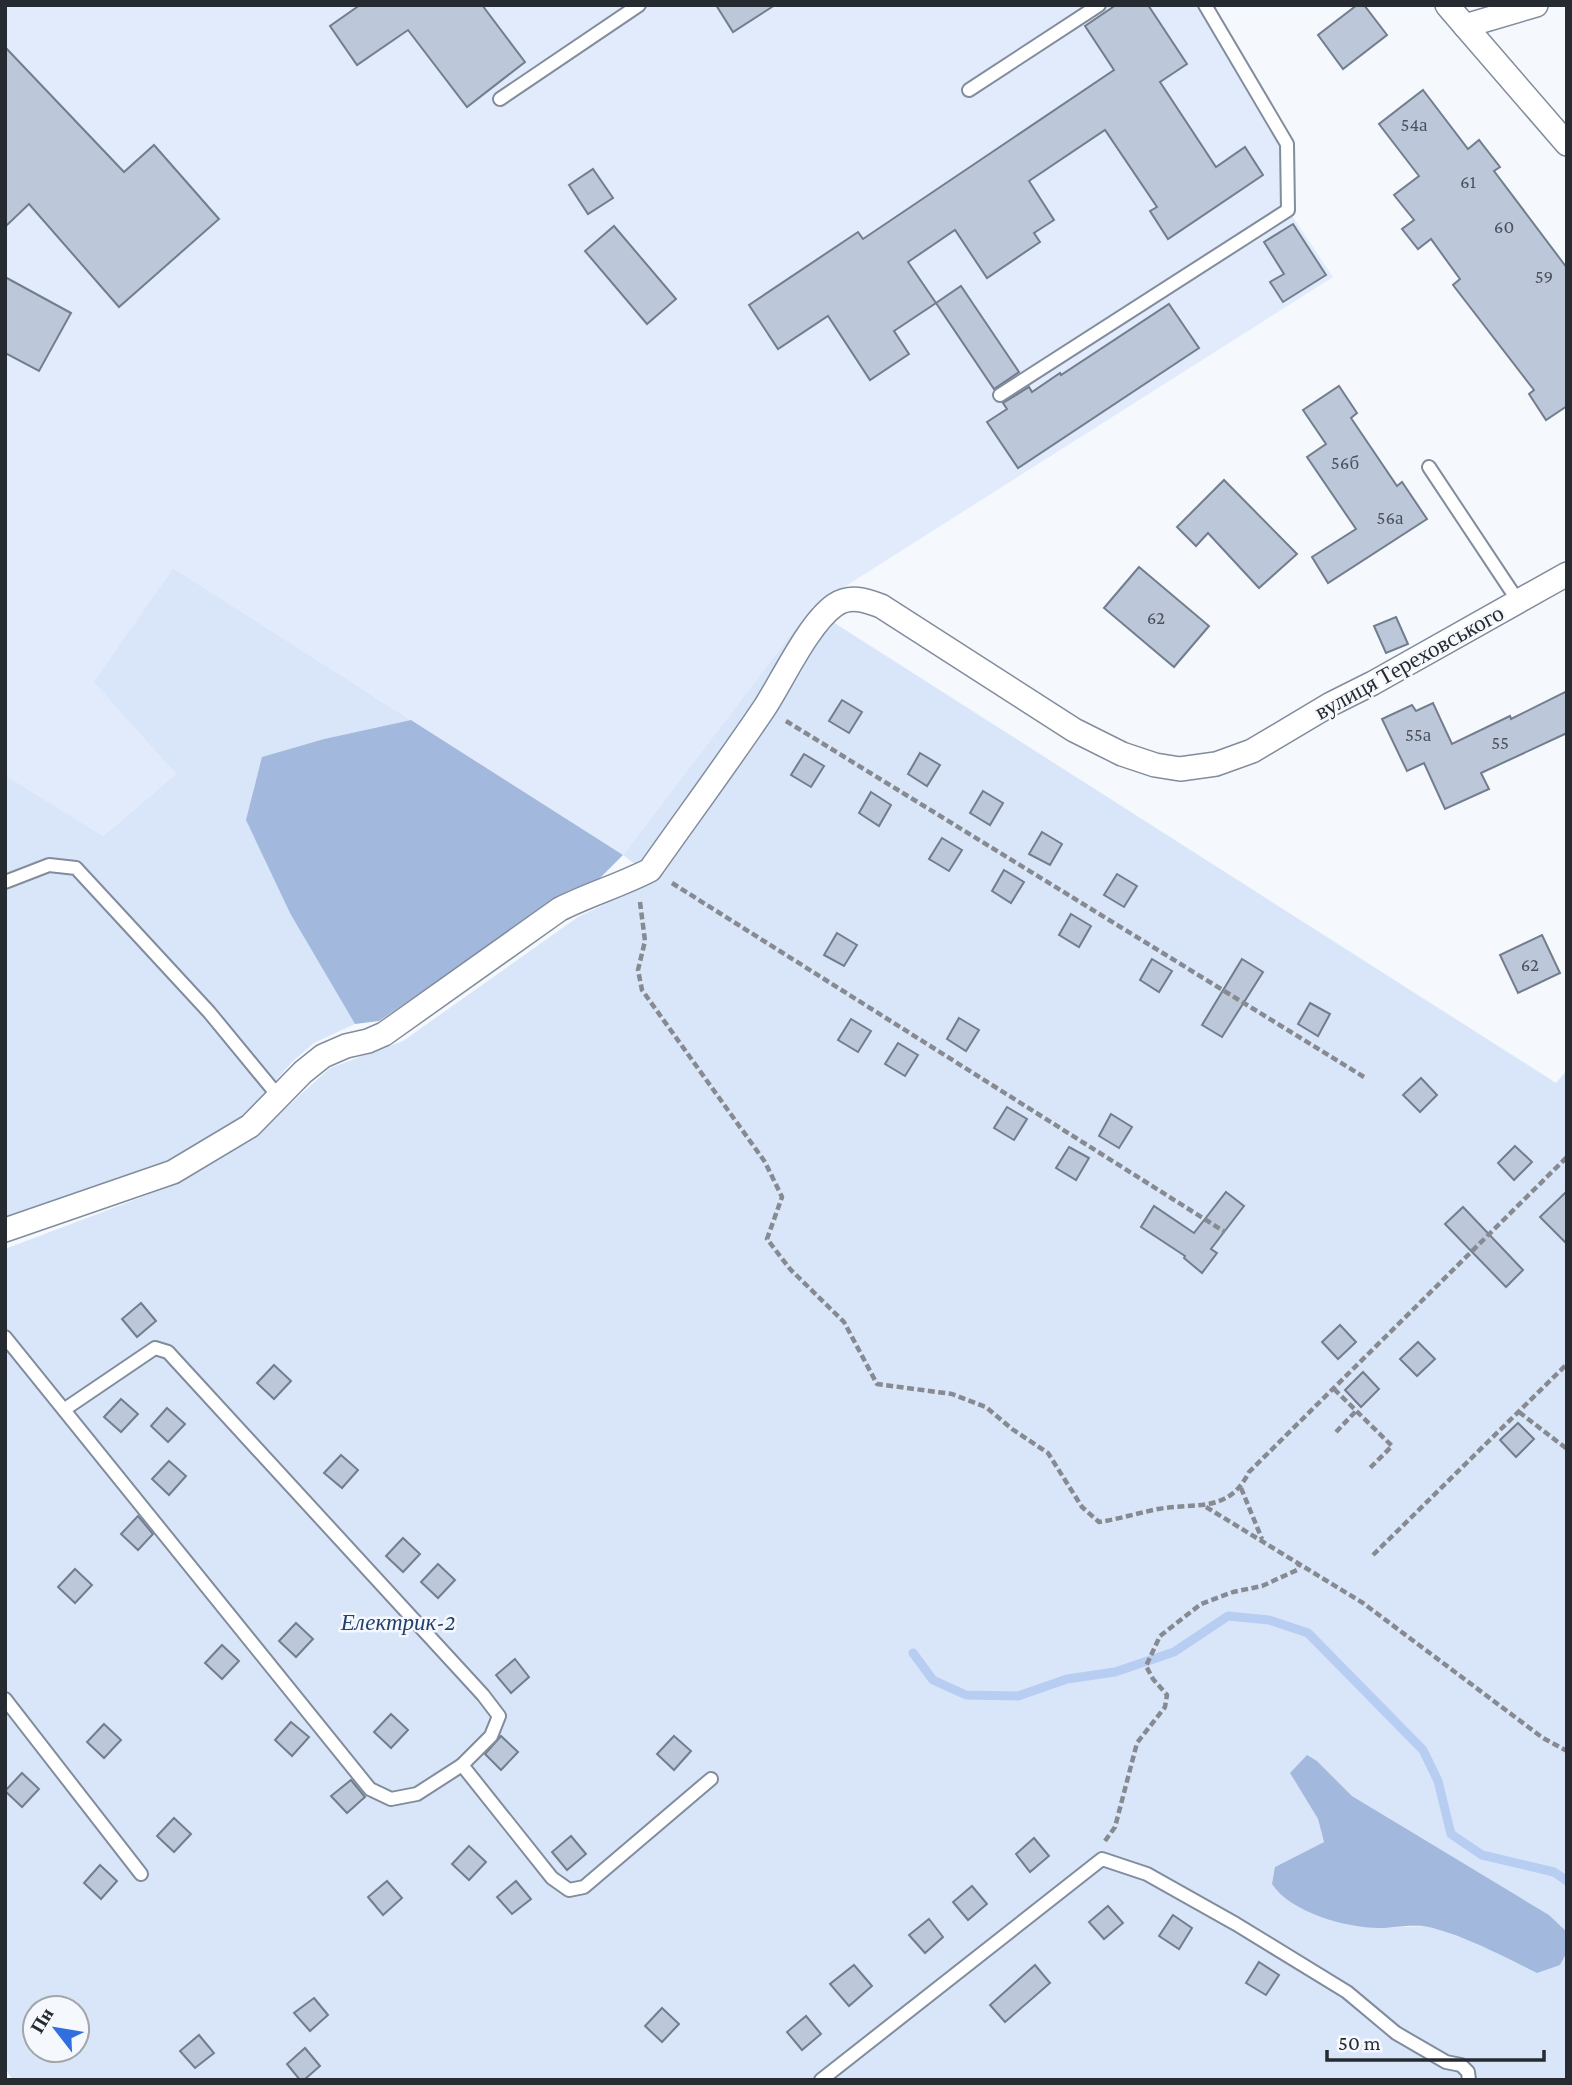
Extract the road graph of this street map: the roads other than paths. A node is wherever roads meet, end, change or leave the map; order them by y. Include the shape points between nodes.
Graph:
1 (639, 5) edge
2 (1099, 5) edge
3 (1205, 5) edge
4 (1447, 5) edge
5 (1536, 5) edge
6 (1465, 26) junction
7 (969, 90) dead end
8 (500, 99) dead end
9 (1567, 144) edge
10 (1000, 396) dead end
11 (1429, 467) dead end
12 (1567, 574) edge
13 (1518, 601) junction
14 (5, 882) edge
15 (279, 1097) junction
16 (5, 1230) edge
17 (5, 1337) edge
18 (65, 1409) junction
19 (5, 1699) edge
20 (462, 1765) junction
21 (711, 1779) dead end
22 (141, 1874) dead end
23 (821, 2080) edge
24 (1469, 2080) edge

1 - 8 lane
2 - 7 lane
3 - 10 lane via 1287,144 1288,210
4 - 6 street
5 - 6 street
6 - 9 street
11 - 13 lane
12 - 13 street, вулиця Тереховського
13 - 15 street, вулиця Тереховського via 1252,751 1216,764 1180,769 1122,754 1074,730 881,606 853,598 836,604 819,620 764,708 650,870 560,909 384,1034 323,1056
14 - 15 lane via 48,865 76,867 209,1012
15 - 16 street via 250,1126 173,1172
17 - 18 lane
18 - 20 lane via 370,1789 391,1799 416,1794
18 - 20 lane via 155,1348 168,1352 499,1716 491,1736
19 - 22 lane
20 - 21 lane via 552,1878 569,1890 584,1887
23 - 24 lane via 1102,1859 1147,1874 1236,1924 1347,1992 1395,2033 1461,2066

